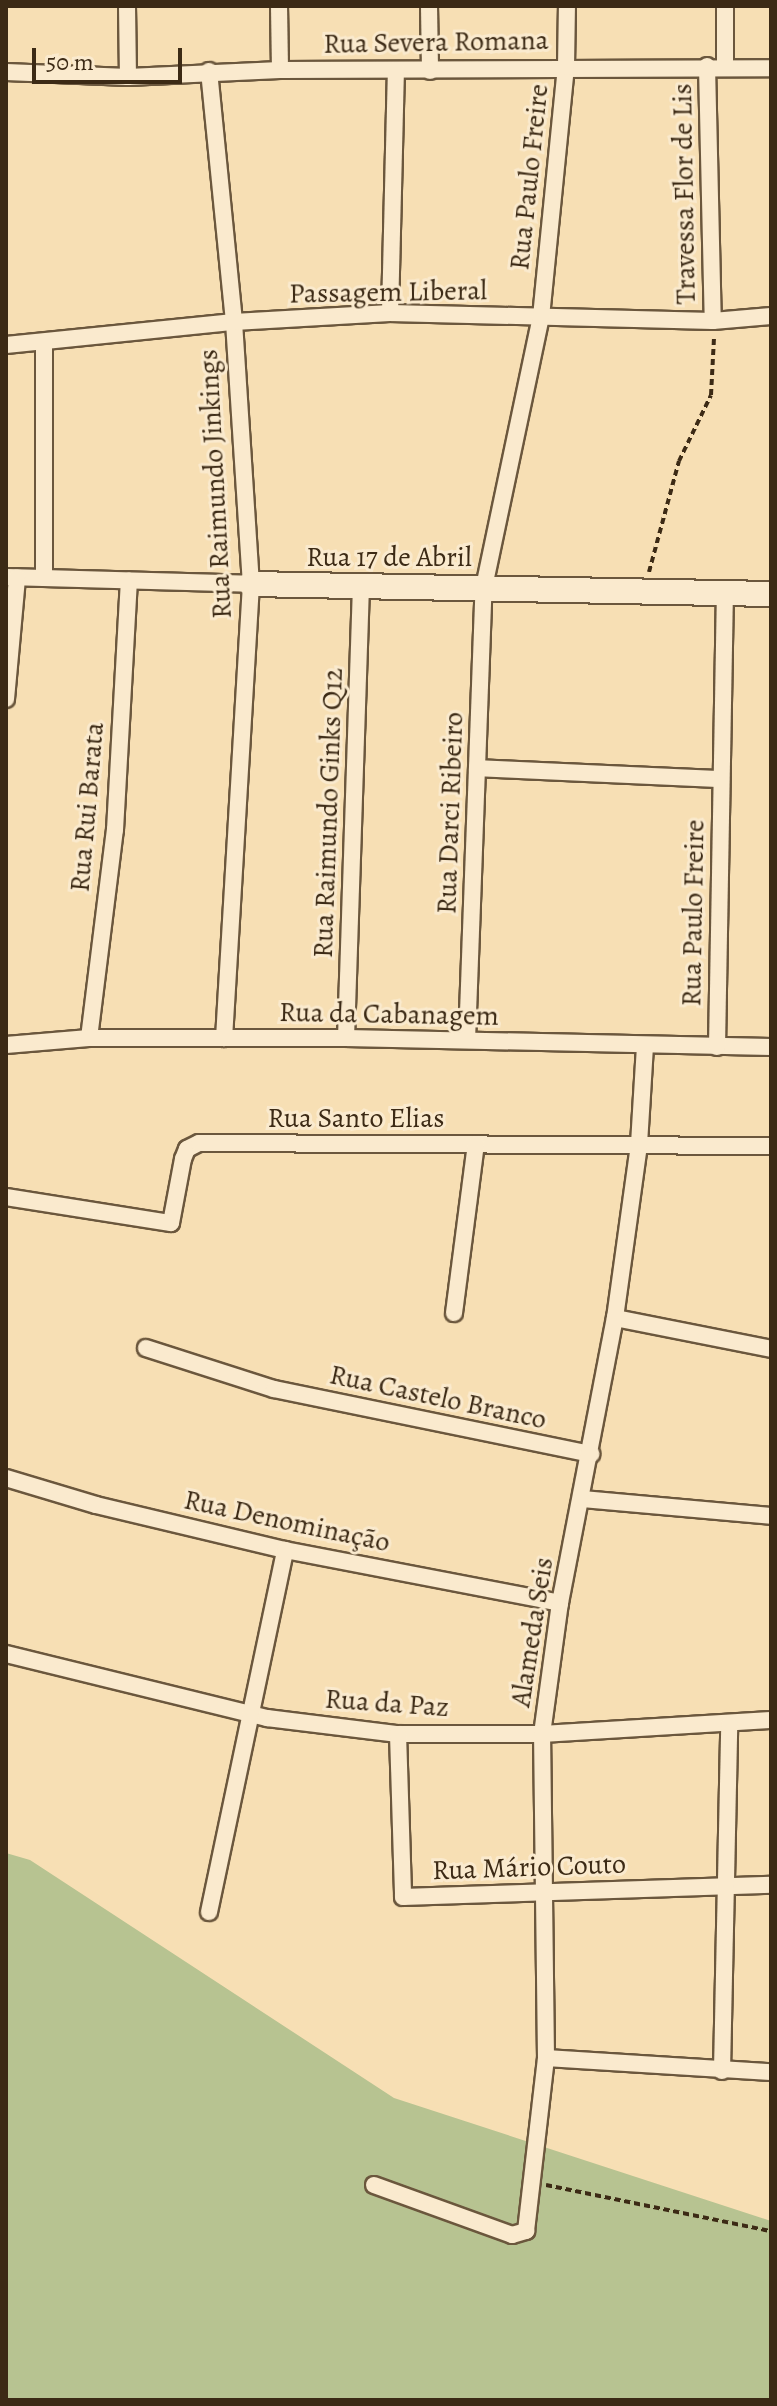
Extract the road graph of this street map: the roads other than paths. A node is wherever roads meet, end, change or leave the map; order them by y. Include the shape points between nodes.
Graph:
1 (127, 6) edge
2 (279, 6) edge
3 (429, 6) edge
4 (567, 6) edge
5 (725, 6) edge
6 (707, 66) junction
7 (566, 67) junction
8 (725, 67) junction
9 (771, 68) edge
10 (280, 70) junction
11 (396, 70) junction
12 (209, 71) junction
13 (430, 71) junction
14 (6, 72) edge
15 (128, 77) junction
16 (390, 313) junction
17 (771, 316) edge
18 (541, 317) junction
19 (713, 321) junction
20 (234, 322) junction
21 (44, 343) junction
22 (6, 345) edge
23 (12, 577) edge
24 (44, 578) junction
25 (129, 580) junction
26 (251, 584) junction
27 (484, 587) junction
28 (361, 589) junction
29 (725, 592) junction
30 (771, 594) edge
31 (6, 699) edge
32 (477, 768) junction
33 (721, 779) junction
34 (89, 1038) junction
35 (224, 1038) junction
36 (346, 1038) junction
37 (467, 1040) junction
38 (6, 1045) edge
39 (645, 1046) junction
40 (717, 1047) junction
41 (771, 1047) edge
42 (476, 1144) junction
43 (639, 1144) junction
44 (771, 1146) edge
45 (6, 1197) edge
46 (454, 1313) dead end
47 (615, 1318) junction
48 (146, 1348) dead end
49 (771, 1349) edge
50 (591, 1454) junction
51 (6, 1478) edge
52 (582, 1499) junction
53 (771, 1516) edge
54 (285, 1550) junction
55 (560, 1603) junction
56 (6, 1654) edge
57 (250, 1714) junction
58 (771, 1720) edge
59 (729, 1725) junction
60 (398, 1734) junction
61 (542, 1734) junction
62 (771, 1885) edge
63 (725, 1888) junction
64 (543, 1893) junction
65 (209, 1912) dead end
66 (546, 2058) junction
67 (722, 2071) junction
68 (771, 2072) edge
69 (374, 2185) dead end

1 - 15 street
2 - 10 street
3 - 13 street
4 - 7 street, Rua Paulo Freire
5 - 8 street
6 - 7 street, Rua Severa Romana
6 - 8 street, Rua Severa Romana
6 - 19 street, Travessa Flor de Lis
7 - 13 street, Rua Severa Romana
7 - 18 street, Rua Paulo Freire
8 - 9 street, Rua Severa Romana
10 - 11 street, Rua Severa Romana
10 - 12 street, Rua Severa Romana
11 - 13 street, Rua Severa Romana
11 - 16 street
12 - 15 street, Rua Severa Romana
12 - 20 street, Rua Raimundo Jinkings
14 - 15 street, Rua Severa Romana
16 - 18 street, Passagem Liberal
16 - 20 street, Passagem Liberal
17 - 19 street, Passagem Liberal
18 - 19 street, Passagem Liberal
18 - 27 street, Rua Paulo Freire
20 - 21 street, Passagem Liberal
20 - 26 street, Rua Raimundo Jinkings
21 - 22 street, Passagem Liberal
21 - 24 street
23 - 24 street, Rua 17 de Abril
23 - 31 street
24 - 25 street, Rua 17 de Abril
25 - 26 street, Rua 17 de Abril
25 - 34 street, Rua Rui Barata via 115,830
26 - 28 street, Rua 17 de Abril
26 - 35 street, Rua Raimundo Jinkings
27 - 28 street, Rua 17 de Abril
27 - 29 street, Rua 17 de Abril
27 - 32 street, Rua Darci Ribeiro
28 - 36 street, Rua Raimundo Ginks Q12
29 - 30 street, Rua 17 de Abril
29 - 33 street, Rua Paulo Freire
32 - 33 street, Rua Paulo Freire
32 - 37 street, Rua Darci Ribeiro
33 - 40 street, Rua Paulo Freire
34 - 35 street, Rua da Cabanagem
34 - 38 street, Rua da Cabanagem
35 - 36 street, Rua da Cabanagem
36 - 37 street, Rua da Cabanagem
37 - 39 street, Rua da Cabanagem
39 - 40 street, Rua da Cabanagem
39 - 43 street, Alameda Seis
40 - 41 street, Rua da Cabanagem
42 - 43 street, Rua Santo Elias
42 - 45 street, Rua Santo Elias via 199,1143 187,1149 175,1218 163,1225
42 - 46 street
43 - 44 street, Rua Santo Elias
43 - 47 street, Alameda Seis
47 - 49 street
47 - 50 street, Alameda Seis
48 - 50 street, Rua Castelo Branco via 274,1389
50 - 52 street, Alameda Seis
51 - 54 street, Rua Denominação
52 - 53 street
52 - 55 street, Alameda Seis
54 - 55 street, Rua Denominação
54 - 57 street
55 - 61 street, Alameda Seis
56 - 57 street, Rua da Paz
57 - 60 street, Rua da Paz
57 - 65 street
58 - 59 street, Rua da Paz
59 - 61 street, Rua da Paz
59 - 63 street
60 - 61 street, Rua da Paz
60 - 64 street, Rua Mário Couto via 403,1897
61 - 64 street, Alameda Seis
62 - 63 street, Rua Mário Couto
63 - 64 street, Rua Mário Couto
63 - 67 street
64 - 66 street, Alameda Seis
66 - 67 street
66 - 69 street, Alameda Seis via 536,2183 526,2231 512,2235
67 - 68 street

